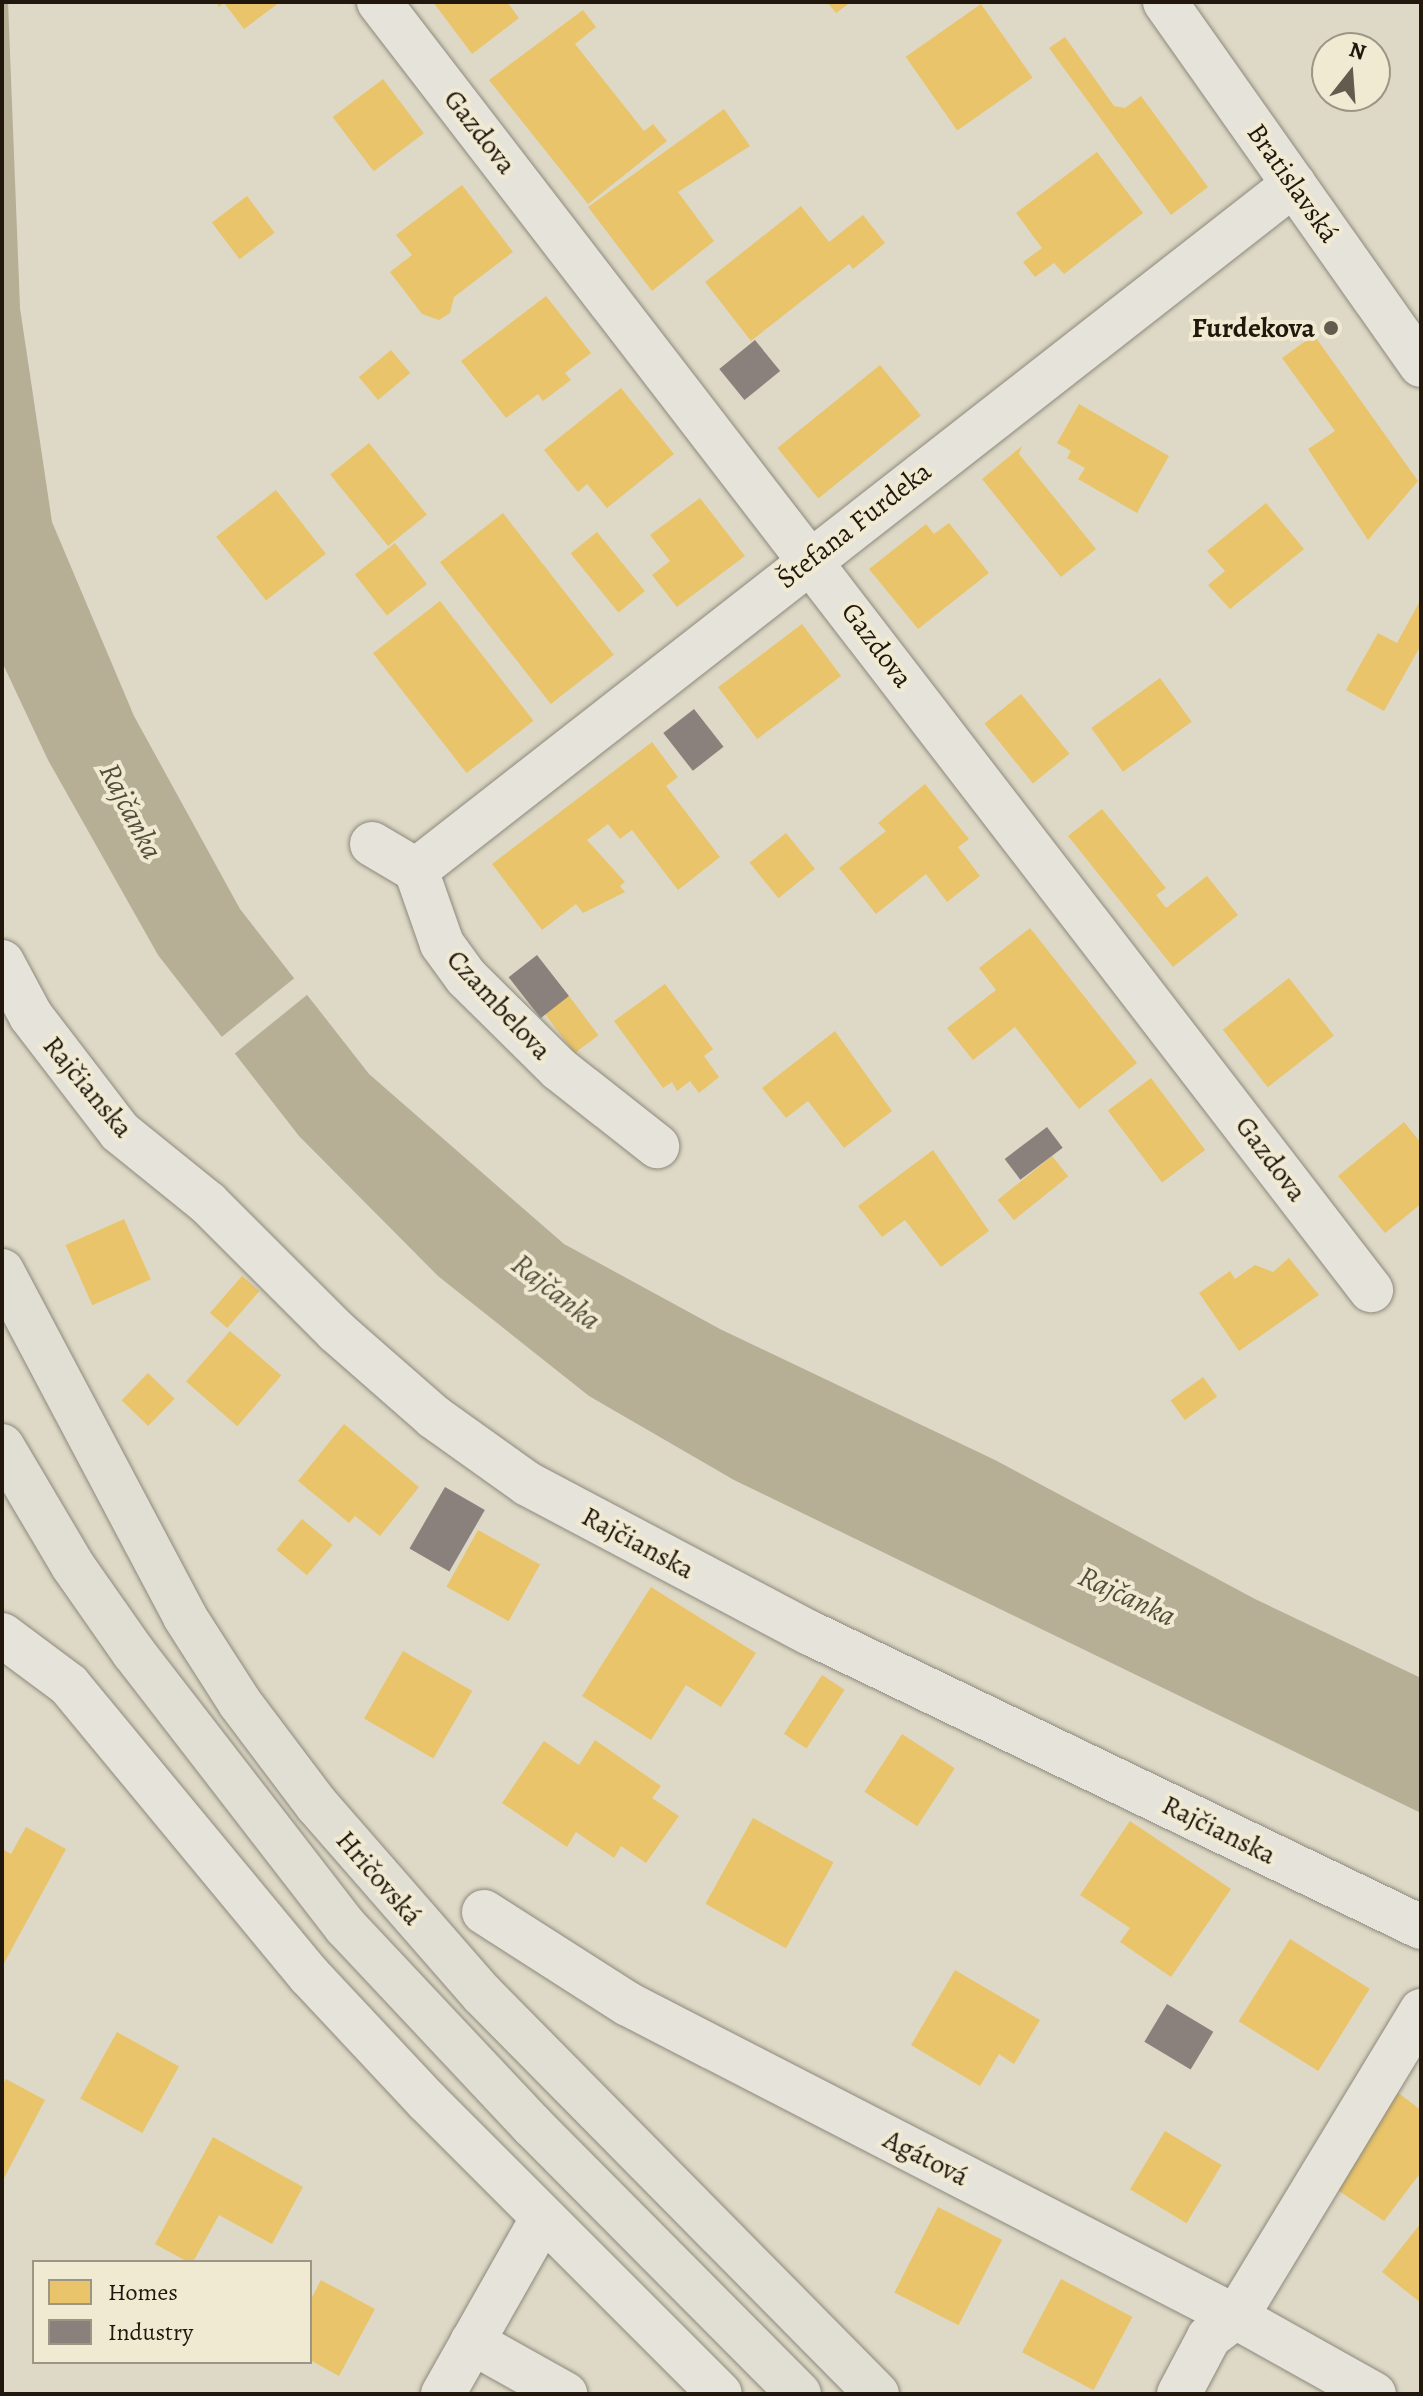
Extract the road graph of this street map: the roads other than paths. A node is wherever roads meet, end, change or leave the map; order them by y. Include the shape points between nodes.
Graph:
1 (379, 2) edge
2 (1165, 2) edge
3 (1294, 184) junction
4 (1421, 365) edge
5 (811, 558) junction
6 (372, 844) dead end
7 (416, 870) junction
8 (2, 962) edge
9 (657, 1146) dead end
10 (3, 1274) edge
11 (1371, 1290) dead end
12 (2, 1446) edge
13 (2, 1635) edge
14 (484, 1912) dead end
15 (1421, 1927) edge
16 (1421, 2011) edge
17 (542, 2219) junction
18 (1236, 2317) junction
19 (472, 2342) junction
20 (443, 2394) edge
21 (565, 2394) edge
22 (720, 2394) edge
23 (799, 2394) edge
24 (877, 2394) edge
25 (1179, 2394) edge
26 (1374, 2394) edge

1 - 5 street, Gazdova
2 - 3 street, Bratislavská
3 - 4 street, Bratislavská
3 - 5 street, Štefana Furdeka
5 - 7 street, Štefana Furdeka
5 - 11 street, Gazdova
6 - 7 street
7 - 9 street, Czambelova via 442,944 466,977 559,1069
8 - 15 street, Rajčianska via 31,1016 120,1132 208,1203 337,1332 434,1417 528,1484 810,1633
10 - 24 main road, Hričovská via 185,1617 240,1703 317,1805 482,1994
12 - 23 main road, Hričovská via 125,1641 327,1904 521,2114
13 - 17 street via 69,1685 310,1976
14 - 18 street, Agátová via 628,2004
16 - 18 street
17 - 19 street
17 - 22 street
18 - 25 street via 1209,2337
18 - 26 street, Agátová
19 - 20 street
19 - 21 street

